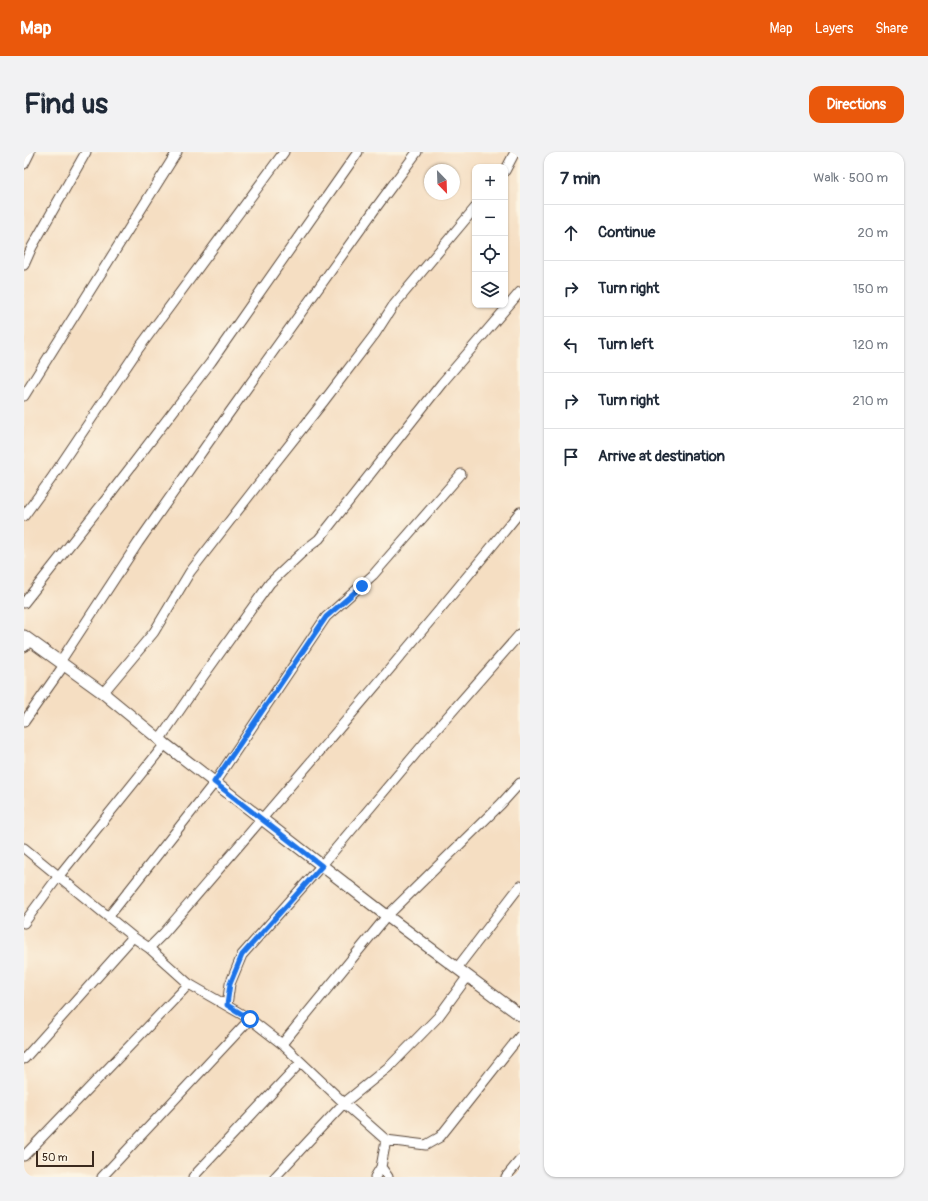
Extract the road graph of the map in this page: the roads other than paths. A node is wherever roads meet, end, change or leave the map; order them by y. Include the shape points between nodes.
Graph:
1 (30, 152) edge
2 (86, 152) edge
3 (178, 152) edge
4 (284, 152) edge
5 (358, 152) edge
6 (417, 152) edge
7 (514, 152) edge
8 (24, 164) edge
9 (508, 164) edge
10 (472, 212) edge
11 (24, 265) edge
12 (520, 292) edge
13 (24, 396) edge
14 (460, 474) dead end
15 (520, 512) edge
16 (24, 516) edge
17 (24, 603) edge
18 (520, 634) edge
19 (26, 641) edge
20 (62, 664) junction
21 (103, 693) junction
22 (24, 722) edge
23 (162, 742) junction
24 (214, 782) junction
25 (520, 783) edge
26 (262, 819) junction
27 (24, 848) edge
28 (322, 866) junction
29 (58, 876) junction
30 (520, 886) edge
31 (109, 916) junction
32 (387, 916) junction
33 (24, 923) edge
34 (133, 937) junction
35 (149, 948) junction
36 (457, 968) junction
37 (468, 976) junction
38 (189, 984) junction
39 (227, 1005) junction
40 (520, 1015) edge
41 (250, 1019) junction
42 (520, 1036) edge
43 (282, 1044) junction
44 (24, 1059) edge
45 (301, 1062) junction
46 (344, 1103) junction
47 (386, 1140) junction
48 (24, 1156) edge
49 (520, 1160) edge
50 (381, 1167) junction
51 (102, 1177) edge
52 (193, 1177) edge
53 (275, 1177) edge
54 (375, 1177) edge
55 (388, 1177) edge
56 (506, 1177) edge

1 - 8 street
2 - 11 street
3 - 13 street
4 - 16 street via 139,348
5 - 17 street via 211,362
6 - 20 street via 138,543
7 - 9 street
10 - 21 street via 393,306 324,401 190,572 154,632
12 - 23 street via 442,383 319,539 270,583 202,678
14 - 24 street via 373,576 326,617
15 - 26 street
18 - 28 street
19 - 20 street
20 - 21 street
20 - 22 street
21 - 23 street
23 - 24 street
23 - 29 street
24 - 26 street
24 - 31 street
25 - 32 street
26 - 28 street
26 - 35 street
27 - 29 street
28 - 32 street
28 - 39 street via 242,955 230,984
29 - 31 street
29 - 33 street
30 - 36 street
31 - 34 street
32 - 36 street
32 - 43 street
34 - 35 street
34 - 44 street
35 - 38 street
36 - 37 street
37 - 40 street
37 - 46 street via 438,1017 391,1065
38 - 39 street
38 - 48 street
39 - 41 street
41 - 43 street
41 - 51 street
42 - 47 street via 440,1137 426,1145
43 - 45 street
45 - 46 street
45 - 52 street
46 - 47 street
46 - 53 street
47 - 50 street
49 - 56 street
50 - 54 street
50 - 55 street

